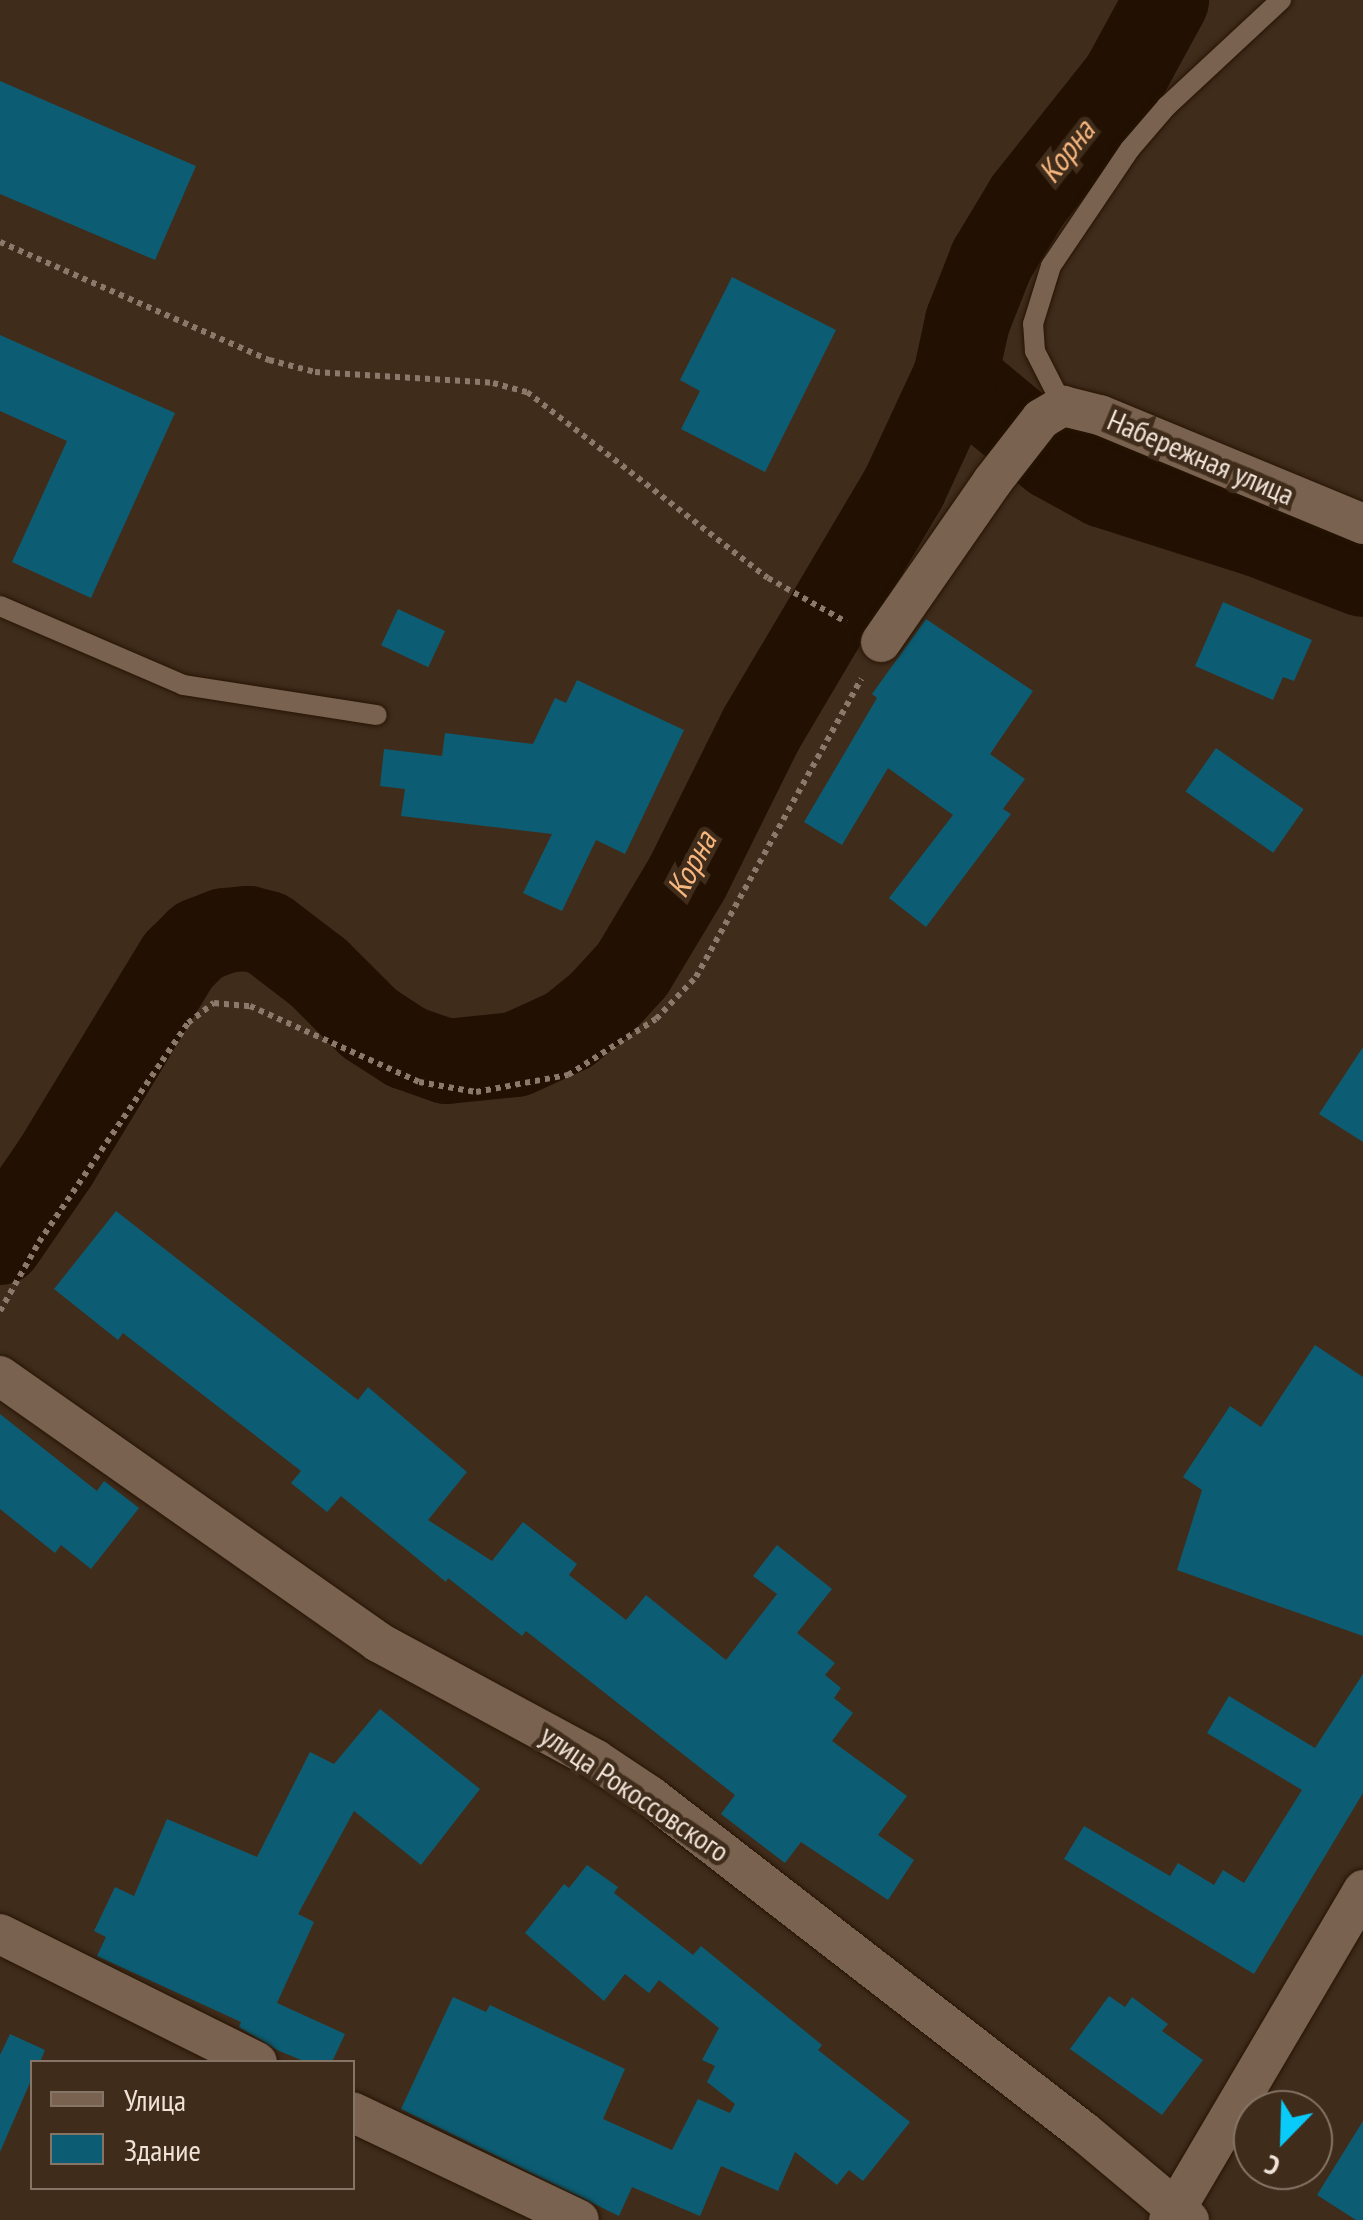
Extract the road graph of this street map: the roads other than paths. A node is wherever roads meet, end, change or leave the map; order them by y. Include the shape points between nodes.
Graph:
1 (1281, 0) edge
2 (1052, 413) junction
3 (1363, 524) edge
4 (0, 606) edge
5 (866, 633) road end
6 (377, 715) dead end
7 (0, 1376) edge
8 (1363, 1890) edge
9 (0, 1934) edge
10 (253, 2060) edge
11 (355, 2113) edge
12 (1178, 2216) edge
13 (579, 2220) edge

1 - 2 lane via 1167,106 1051,266 1033,324
2 - 3 street, Набережная улица via 1100,415
2 - 5 street
4 - 6 lane via 183,686
7 - 12 street, улица Рокоссовского via 378,1642 650,1796
8 - 12 street
9 - 10 street
11 - 13 street

